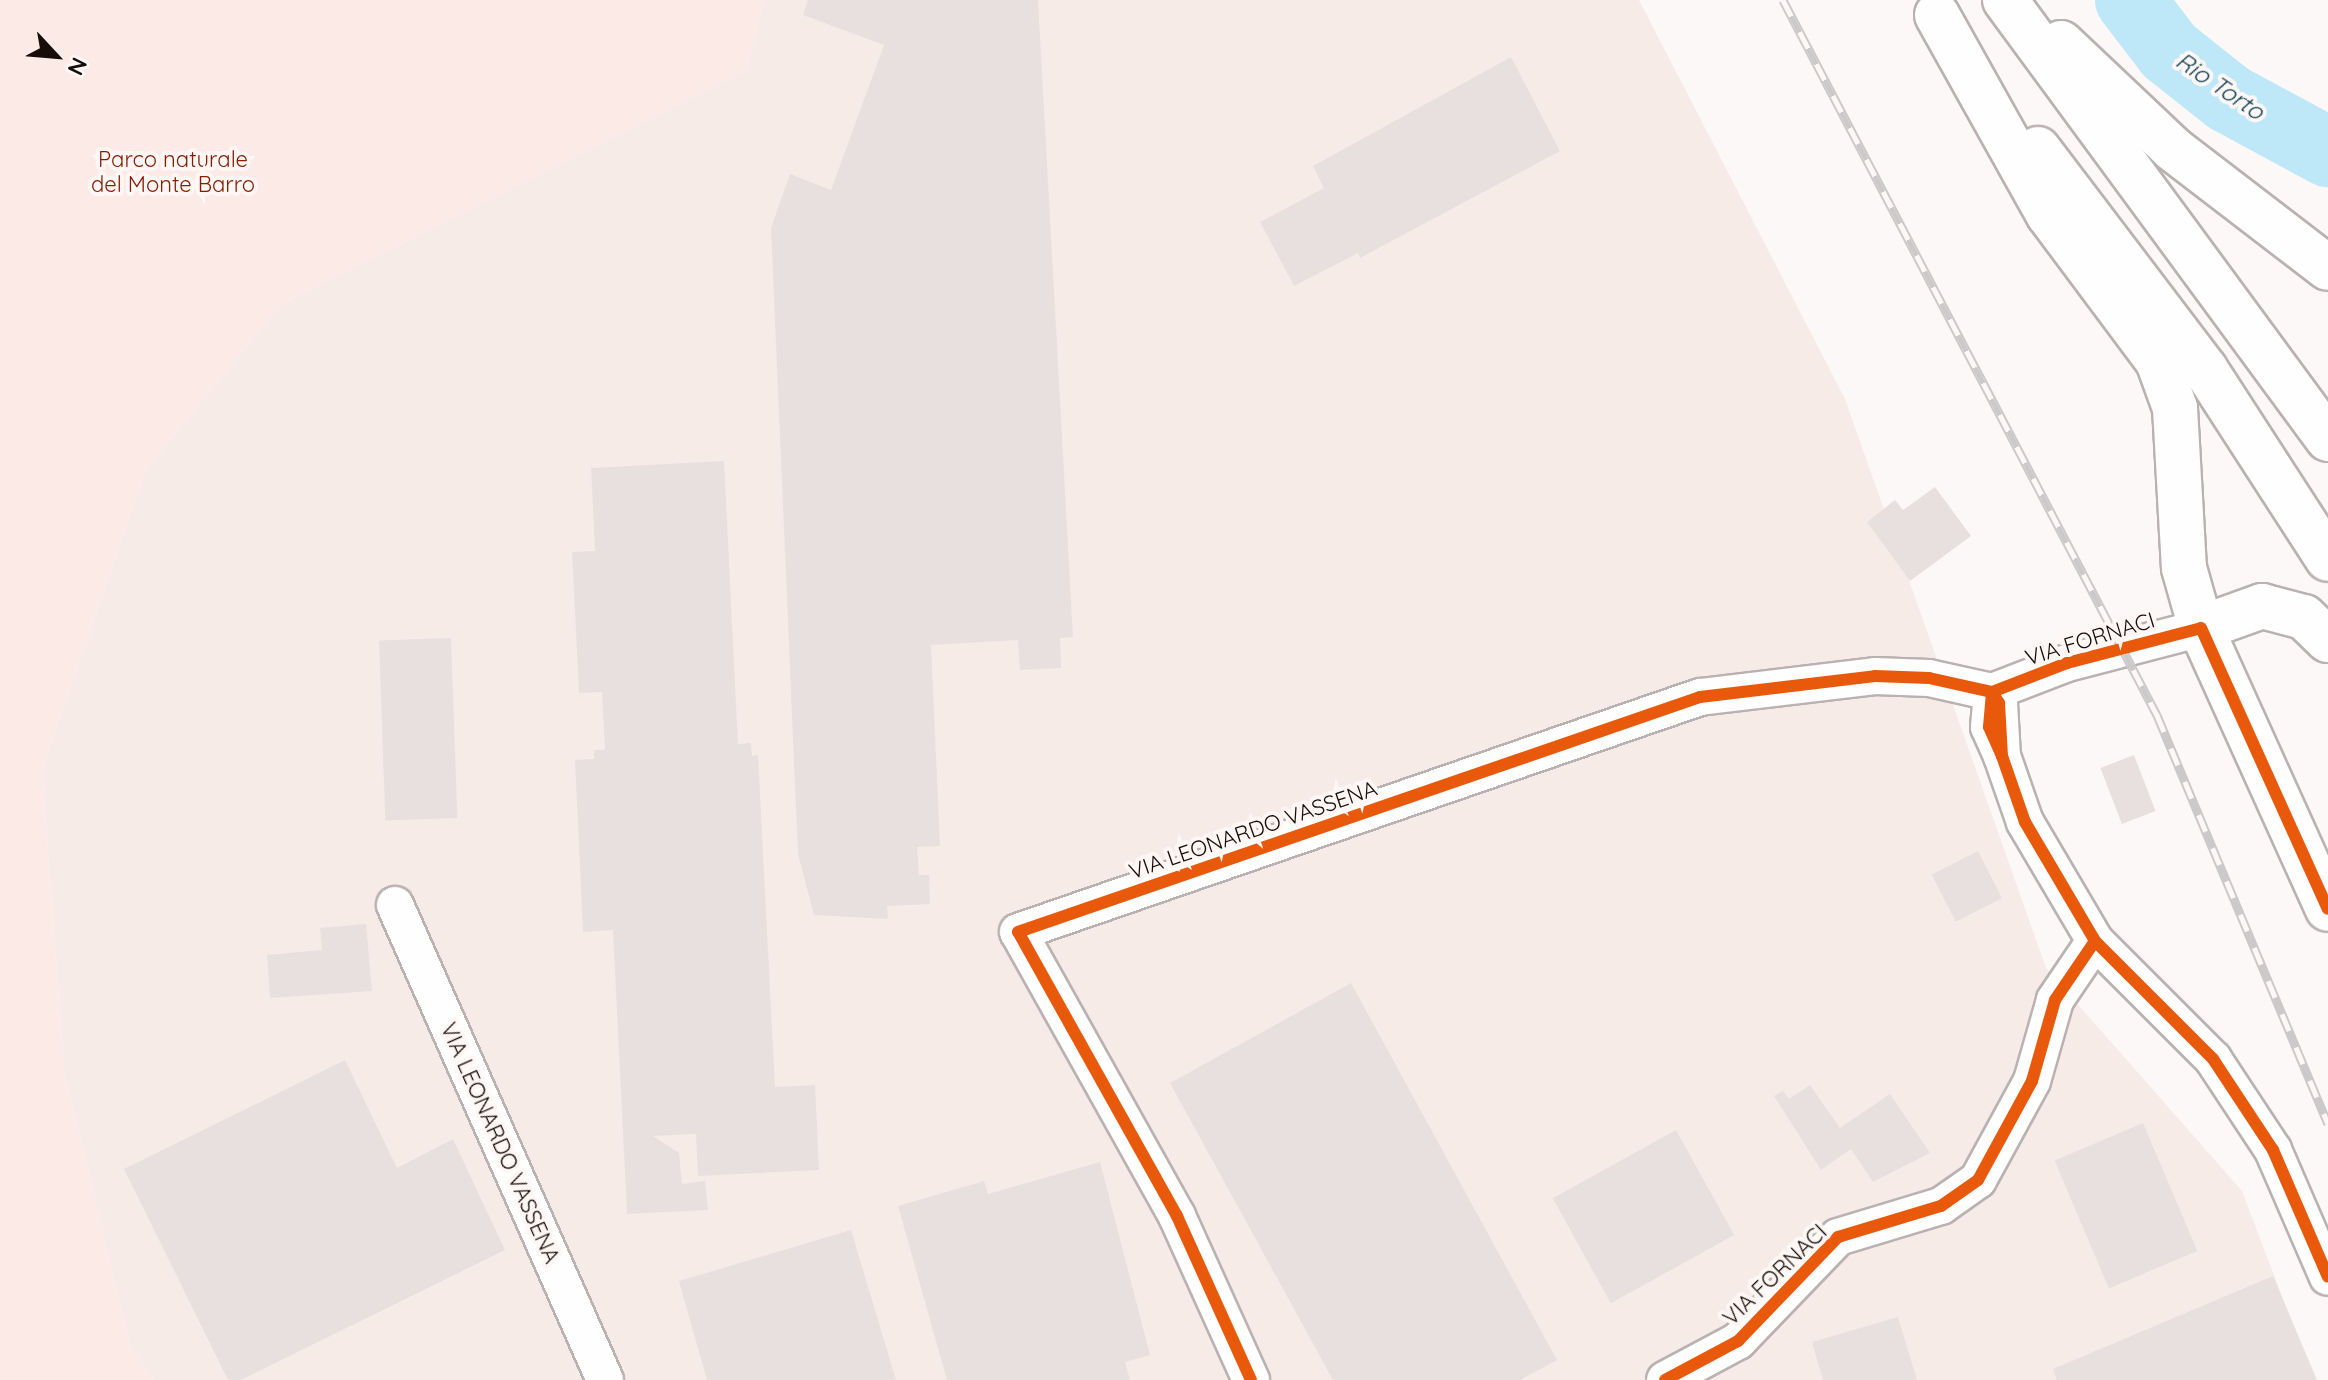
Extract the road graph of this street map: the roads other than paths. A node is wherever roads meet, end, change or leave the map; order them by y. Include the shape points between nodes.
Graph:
1 (2005, 0) edge
2 (2012, 0) edge
3 (1932, 7) edge
4 (2328, 268) edge
5 (2328, 439) edge
6 (2328, 559) edge
7 (2201, 628) junction
8 (2328, 640) edge
9 (1992, 692) junction
10 (395, 905) dead end
11 (2328, 909) edge
12 (2095, 941) junction
13 (2328, 1277) edge
14 (605, 1380) edge
15 (1251, 1380) edge
16 (1665, 1380) edge

1 - 5 main road
2 - 4 main road via 2173,149
3 - 6 main road via 2205,369
3 - 7 main road via 2049,215 2158,361 2175,408 2184,568
7 - 8 main road via 2262,606 2304,617
7 - 9 street, VIA FORNACI via 2067,663
7 - 11 main road
9 - 12 street via 1989,727 2025,822
9 - 15 street, VIA LEONARDO VASSENA via 1929,678 1875,676 1700,697 1018,932 1177,1216
10 - 14 street, VIA LEONARDO VASSENA
12 - 13 street via 2213,1059 2273,1150
12 - 16 street, VIA FORNACI via 2055,1000 2032,1081 1978,1180 1941,1206 1838,1237 1738,1341

